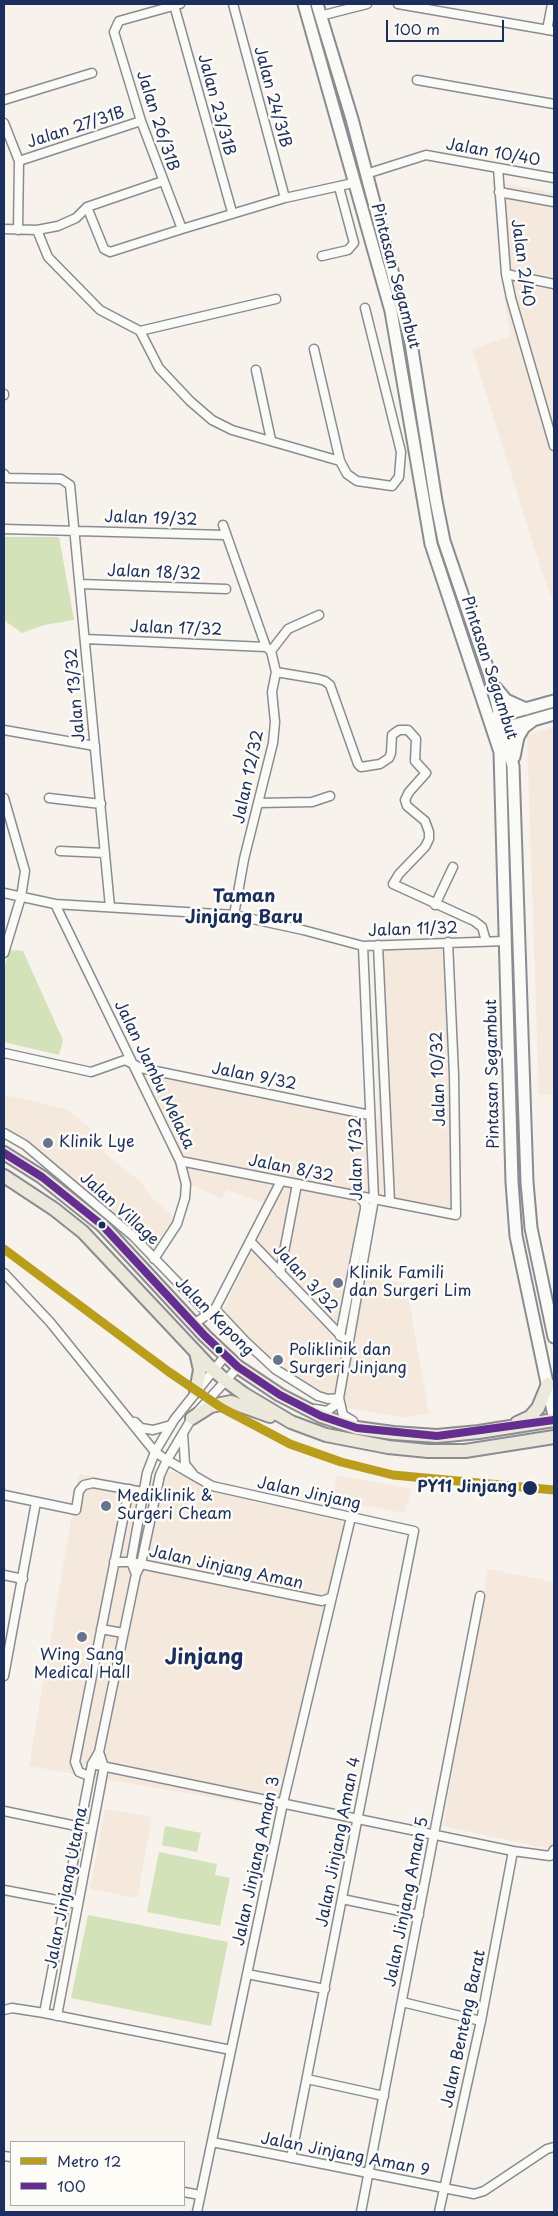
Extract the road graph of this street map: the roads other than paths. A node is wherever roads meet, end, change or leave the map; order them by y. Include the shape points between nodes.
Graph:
1 (233, 4) edge
2 (304, 4) edge
3 (317, 4) edge
4 (367, 4) edge
5 (398, 4) edge
6 (552, 4) edge
7 (177, 5) edge
8 (320, 16) junction
9 (551, 30) edge
10 (92, 73) dead end
11 (417, 80) dead end
12 (4, 100) edge
13 (554, 104) edge
14 (337, 118) junction
15 (142, 121) junction
16 (4, 123) edge
17 (18, 161) junction
18 (498, 168) junction
19 (366, 174) junction
20 (554, 178) edge
21 (163, 181) junction
22 (353, 182) junction
23 (339, 187) junction
24 (499, 192) junction
25 (285, 198) junction
26 (554, 202) edge
27 (87, 207) junction
28 (232, 212) junction
29 (180, 226) junction
30 (4, 229) edge
31 (18, 230) junction
32 (37, 230) junction
33 (322, 256) dead end
34 (378, 269) junction
35 (506, 274) junction
36 (554, 284) edge
37 (276, 299) dead end
38 (365, 308) dead end
39 (140, 330) junction
40 (314, 349) dead end
41 (256, 370) dead end
42 (271, 440) junction
43 (554, 446) edge
44 (340, 461) junction
45 (4, 474) edge
46 (223, 525) dead end
47 (4, 529) edge
48 (76, 530) junction
49 (226, 535) junction
50 (80, 584) junction
51 (226, 589) dead end
52 (319, 615) dead end
53 (85, 639) junction
54 (268, 649) junction
55 (276, 672) junction
56 (489, 673) junction
57 (554, 701) edge
58 (526, 709) junction
59 (554, 714) edge
60 (496, 717) junction
61 (532, 720) junction
62 (4, 730) edge
63 (500, 730) junction
64 (95, 746) junction
65 (513, 766) junction
66 (330, 796) dead end
67 (48, 798) dead end
68 (4, 803) edge
69 (260, 803) junction
70 (101, 804) junction
71 (60, 851) dead end
72 (105, 853) junction
73 (453, 867) dead end
74 (518, 888) junction
75 (4, 893) edge
76 (21, 897) junction
77 (55, 904) junction
78 (435, 905) junction
79 (110, 907) junction
80 (234, 915) junction
81 (486, 941) junction
82 (505, 941) junction
83 (448, 942) junction
84 (378, 945) junction
85 (363, 946) junction
86 (4, 953) edge
87 (4, 1053) edge
88 (133, 1063) junction
89 (370, 1115) junction
90 (4, 1133) edge
91 (4, 1153) edge
92 (180, 1161) junction
93 (4, 1176) edge
94 (281, 1181) junction
95 (297, 1184) junction
96 (359, 1196) junction
97 (374, 1199) junction
98 (390, 1202) junction
99 (456, 1215) joint
100 (250, 1241) junction
101 (154, 1259) junction
102 (280, 1272) junction
103 (4, 1273) edge
104 (215, 1309) junction
105 (209, 1315) junction
106 (194, 1324) junction
107 (340, 1336) junction
108 (554, 1337) edge
109 (349, 1340) junction
110 (195, 1351) junction
111 (225, 1356) junction
112 (238, 1367) junction
113 (214, 1370) junction
114 (225, 1380) junction
115 (548, 1384) junction
116 (196, 1391) junction
117 (339, 1398) junction
118 (292, 1402) junction
119 (129, 1418) junction
120 (192, 1418) junction
121 (282, 1418) junction
122 (554, 1418) edge
123 (171, 1425) junction
124 (506, 1428) junction
125 (183, 1431) junction
126 (418, 1435) junction
127 (554, 1437) edge
128 (155, 1452) junction
129 (167, 1460) junction
130 (199, 1480) junction
131 (129, 1489) junction
132 (143, 1492) junction
133 (4, 1495) edge
134 (36, 1502) junction
135 (351, 1517) junction
136 (414, 1531) joint
137 (114, 1562) junction
138 (130, 1562) junction
139 (141, 1564) junction
140 (136, 1574) junction
141 (4, 1575) edge
142 (22, 1579) junction
143 (480, 1596) dead end
144 (332, 1597) junction
145 (101, 1629) junction
146 (123, 1633) junction
147 (6, 1655) edge
148 (4, 1676) edge
149 (99, 1752) junction
150 (92, 1764) junction
151 (104, 1767) junction
152 (89, 1776) junction
153 (283, 1803) junction
154 (4, 1811) edge
155 (358, 1819) junction
156 (79, 1826) junction
157 (91, 1829) junction
158 (434, 1834) junction
159 (554, 1850) edge
160 (513, 1851) junction
161 (4, 1890) edge
162 (342, 1898) junction
163 (65, 1902) junction
164 (78, 1904) junction
165 (419, 1915) junction
166 (247, 1974) junction
167 (325, 1989) junction
168 (402, 2002) junction
169 (4, 2010) edge
170 (44, 2013) junction
171 (57, 2016) junction
172 (480, 2021) junction
173 (231, 2050) junction
174 (307, 2079) junction
175 (384, 2096) junction
176 (212, 2142) junction
177 (554, 2147) edge
178 (291, 2158) junction
179 (370, 2174) junction
180 (443, 2189) junction
181 (185, 2192) edge
182 (200, 2195) junction
183 (197, 2212) edge
184 (361, 2212) edge
185 (439, 2212) edge

1 - 25 street, Jalan 24/31B
2 - 14 main road, Pintasan Segambut
3 - 8 main road, Pintasan Segambut
4 - 8 street
5 - 9 street
6 - 9 street
7 - 15 street, Jalan 26/31B via 119,22 114,32
7 - 28 street, Jalan 23/31B
8 - 19 main road, Pintasan Segambut
10 - 12 street
11 - 13 street
14 - 19 main road via 359,170
14 - 22 main road, Pintasan Segambut
15 - 17 street, Jalan 27/31B
15 - 21 street, Jalan 26/31B
16 - 17 street
17 - 31 street
18 - 19 street, Jalan 10/40 via 426,155
18 - 20 street, Jalan 10/40
18 - 24 street, Jalan 2/40
19 - 34 main road via 362,190
19 - 56 main road, Pintasan Segambut via 411,344 444,541
21 - 27 street
21 - 29 street, Jalan 26/31B
22 - 23 street
22 - 34 main road, Pintasan Segambut
23 - 25 street
23 - 33 street via 354,244 348,250
24 - 26 street
24 - 35 street, Jalan 2/40
25 - 28 street
27 - 29 street via 104,249 110,252
27 - 32 street via 68,223
28 - 29 street
30 - 31 street
31 - 32 street
32 - 39 street via 48,257 100,310
34 - 60 main road, Pintasan Segambut via 401,359 431,544
35 - 36 street
35 - 43 street, Jalan 2/40
37 - 39 street
38 - 44 street via 401,452 399,477 392,486 357,481 347,474
39 - 42 street via 159,368 212,420 232,430
40 - 44 street
41 - 42 street
42 - 44 street
45 - 48 street, Jalan 13/32 via 7,478 67,481
46 - 49 street, Jalan 12/32
47 - 48 street, Jalan 19/32
48 - 49 street, Jalan 19/32
48 - 50 street, Jalan 13/32
49 - 54 street, Jalan 12/32
50 - 51 street, Jalan 18/32
50 - 53 street, Jalan 13/32
52 - 54 street via 288,629
53 - 54 street, Jalan 17/32
53 - 64 street, Jalan 13/32
54 - 55 street, Jalan 12/32
55 - 69 street, Jalan 12/32 via 272,692 275,722
55 - 78 street via 326,680 361,767 380,764 389,758 392,735 399,730 408,730 416,739 416,761 426,773 405,800 407,806 425,821 429,839 393,884
56 - 58 main road via 502,696
56 - 60 main road, Pintasan Segambut
57 - 58 main road
58 - 60 main road
59 - 61 main road
60 - 63 main road, Pintasan Segambut
61 - 63 main road
61 - 65 main road via 518,737
62 - 64 street
63 - 65 main road, Pintasan Segambut
63 - 82 main road, Pintasan Segambut
64 - 70 street, Jalan 13/32
65 - 74 main road, Pintasan Segambut
66 - 69 street via 312,802
67 - 70 street
68 - 76 street via 23,860
69 - 80 street, Jalan 12/32 via 244,858
70 - 72 street, Jalan 13/32
71 - 72 street
72 - 79 street, Jalan 13/32
73 - 78 street
74 - 82 main road via 514,937
74 - 108 main road, Pintasan Segambut via 527,1182 531,1228
75 - 76 street, Jalan 11/32
76 - 77 street, Jalan 11/32
76 - 86 street
77 - 79 street, Jalan 11/32
77 - 88 street, Jalan Jambu Melaka
78 - 81 street via 474,921 482,927
79 - 80 street, Jalan 11/32
80 - 85 street, Jalan 11/32
81 - 82 street, Jalan 11/32
81 - 83 street, Jalan 11/32
82 - 115 main road, Pintasan Segambut via 516,1236
83 - 84 street, Jalan 11/32
83 - 99 street, Jalan 10/32
84 - 85 street, Jalan 11/32
84 - 98 street
85 - 89 street, Jalan 1/32
87 - 88 street via 91,1072 125,1060
88 - 89 street, Jalan 9/32 via 140,1068
88 - 92 street, Jalan Jambu Melaka
89 - 97 street, Jalan 1/32
90 - 101 street, Jalan Village via 25,1145 133,1236
91 - 106 main road, Jalan Kepong via 42,1177 102,1225
92 - 94 street, Jalan 8/32
92 - 101 street, Jalan Jambu Melaka via 186,1198 177,1224
93 - 110 main road via 83,1232
94 - 95 street, Jalan 8/32
94 - 100 street
95 - 96 street, Jalan 8/32
95 - 102 street
96 - 97 street, Jalan 8/32
96 - 107 street via 365,1209
97 - 98 street, Jalan 8/32
97 - 109 street, Jalan 1/32
98 - 99 street, Jalan 8/32
100 - 102 street, Jalan 3/32
100 - 104 street
101 - 105 street, Jalan Village
102 - 107 street, Jalan 3/32
103 - 119 street, Jalan Jinjang via 50,1322
104 - 105 street
104 - 117 street via 275,1369 318,1396
105 - 106 street
106 - 111 main road, Jalan Kepong
107 - 109 street
109 - 117 street, Jalan 1/32
110 - 113 main road
110 - 116 main road via 200,1370
111 - 112 main road, Jalan Kepong
111 - 113 street
112 - 114 street, Jalan Jinjang Utama
112 - 118 main road, Jalan Kepong
113 - 114 main road
113 - 116 street
114 - 120 street, Jalan Jinjang Utama
114 - 121 main road
115 - 122 main road, Pintasan Segambut
115 - 124 main road via 544,1399 534,1412
116 - 123 street
117 - 118 street via 327,1411
117 - 126 street via 341,1412 352,1421
118 - 126 main road, Jalan Kepong via 320,1416 357,1428
119 - 123 street, Jalan Jinjang via 141,1428 162,1429
119 - 128 street, Jalan Jinjang
120 - 121 main road via 211,1406 231,1402 263,1415
120 - 125 street, Jalan Jinjang Utama
121 - 127 main road via 326,1435 406,1449 465,1451
122 - 124 main road, Jalan Kepong
123 - 128 street
124 - 126 main road, Jalan Kepong
125 - 129 street, Jalan Jinjang Utama
125 - 130 street via 186,1464
128 - 129 street, Jalan Jinjang
128 - 132 street
129 - 130 street, Jalan Jinjang
129 - 139 street, Jalan Jinjang Utama via 160,1475
130 - 135 street, Jalan Jinjang via 212,1486
131 - 132 street
131 - 134 street via 93,1483 84,1485 79,1491 76,1510
131 - 137 street
132 - 138 street
133 - 134 street
134 - 142 street
135 - 136 street, Jalan Jinjang
135 - 144 street, Jalan Jinjang Aman 3
136 - 155 street, Jalan Jinjang Aman 4
137 - 138 street, Jalan Jinjang Aman
137 - 145 street
138 - 139 street, Jalan Jinjang Aman
138 - 140 street
139 - 140 street, Jalan Jinjang Utama
139 - 144 street, Jalan Jinjang Aman via 322,1601
140 - 146 street, Jalan Jinjang Utama
141 - 142 street
142 - 147 street
143 - 158 street, Jalan Jinjang Aman 5
144 - 153 street, Jalan Jinjang Aman 3
145 - 146 street
145 - 152 street via 75,1762 80,1772
146 - 149 street, Jalan Jinjang Utama
147 - 148 street
149 - 150 street, Jalan Jinjang Utama
149 - 151 street, Jalan Jinjang Utama
150 - 151 street
150 - 152 street, Jalan Jinjang Utama
151 - 153 street
151 - 157 street, Jalan Jinjang Utama
152 - 156 street, Jalan Jinjang Utama
153 - 155 street
153 - 166 street, Jalan Jinjang Aman 3
154 - 156 street
155 - 158 street
155 - 162 street, Jalan Jinjang Aman 4
156 - 157 street
156 - 163 street, Jalan Jinjang Utama
157 - 164 street, Jalan Jinjang Utama
158 - 160 street
158 - 165 street, Jalan Jinjang Aman 5
159 - 160 street via 550,1856
160 - 172 street, Jalan Benteng Barat
161 - 163 street
162 - 165 street
162 - 167 street, Jalan Jinjang Aman 4
163 - 164 street
163 - 170 street, Jalan Jinjang Utama
164 - 171 street, Jalan Jinjang Utama
165 - 168 street, Jalan Jinjang Aman 5
166 - 167 street
166 - 173 street, Jalan Jinjang Aman 3
167 - 174 street, Jalan Jinjang Aman 4
168 - 172 street
168 - 175 street, Jalan Jinjang Aman 5
169 - 170 street via 12,2008
170 - 171 street
171 - 173 street
172 - 180 street, Jalan Benteng Barat
173 - 176 street, Jalan Jinjang Aman 3
174 - 175 street
174 - 178 street, Jalan Jinjang Aman 4
175 - 179 street, Jalan Jinjang Aman 5
176 - 178 street, Jalan Jinjang Aman 9
176 - 182 street, Jalan Jinjang Aman 3
177 - 180 street, Jalan Jinjang Aman 9 via 484,2191 474,2194
178 - 179 street, Jalan Jinjang Aman 9
179 - 180 street, Jalan Jinjang Aman 9
179 - 184 street, Jalan Jinjang Aman 5
180 - 185 street, Jalan Benteng Barat
181 - 182 street
182 - 183 street, Jalan Jinjang Aman 3

